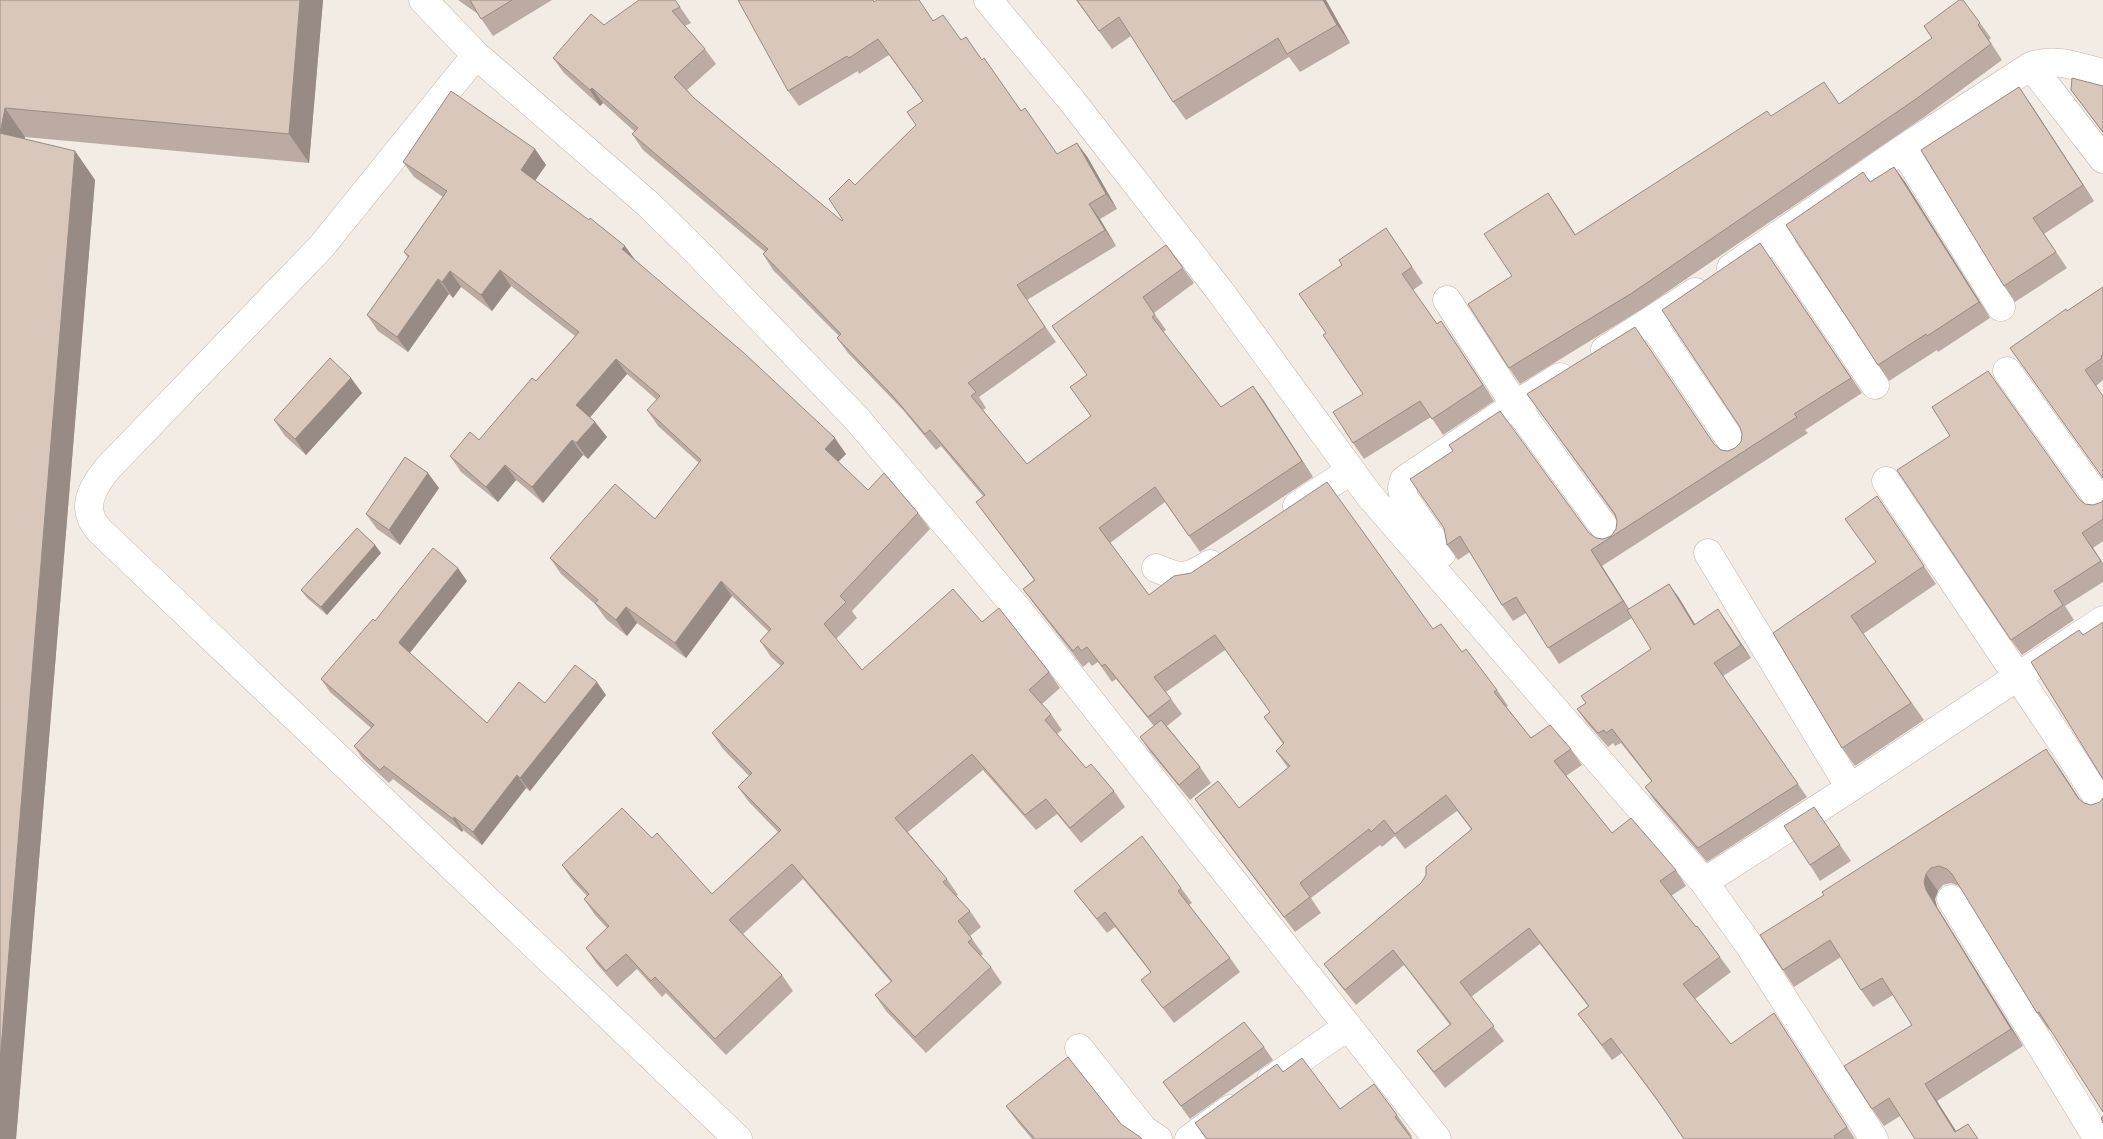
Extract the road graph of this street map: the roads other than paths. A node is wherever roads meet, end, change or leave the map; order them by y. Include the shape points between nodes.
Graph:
1 (422, 0) edge
2 (988, 0) edge
3 (476, 54) junction
4 (2031, 66) junction
5 (2103, 73) edge
6 (1903, 149) junction
7 (2103, 159) edge
8 (1776, 238) junction
9 (1447, 300) dead end
10 (2001, 307) dead end
11 (1651, 322) junction
12 (2006, 371) dead end
13 (1875, 385) dead end
14 (1515, 405) junction
15 (1738, 451) edge
16 (1350, 471) junction
17 (1886, 481) dead end
18 (1369, 495) junction
19 (2103, 505) edge
20 (1412, 509) junction
21 (1276, 520) edge
22 (1613, 539) edge
23 (1234, 548) edge
24 (1708, 552) dead end
25 (1442, 554) dead end
26 (1156, 568) dead end
27 (2103, 620) edge
28 (2018, 677) junction
29 (2064, 744) junction
30 (2039, 760) edge
31 (1850, 788) junction
32 (2103, 806) edge
33 (1704, 882) junction
34 (1951, 899) dead end
35 (1774, 930) edge
36 (1749, 945) junction
37 (1333, 961) edge
38 (1311, 979) junction
39 (1348, 1026) junction
40 (1079, 1048) dead end
41 (738, 1139) edge
42 (1158, 1139) edge
43 (1189, 1139) edge
44 (1437, 1139) edge
45 (1874, 1139) edge
46 (2098, 1139) edge

1 - 3 street
2 - 16 street via 1072,101 1220,291
3 - 38 street via 647,203 857,418 1020,612
3 - 41 street via 320,247 107,469 90,500 90,517 114,545
4 - 5 street via 2058,61
4 - 6 street
4 - 7 street
6 - 8 street
6 - 10 street
8 - 11 street
8 - 13 street
9 - 14 street
11 - 14 street
11 - 15 street
12 - 19 street
14 - 20 street via 1404,480 1404,498
14 - 22 street
16 - 18 street
16 - 21 street
17 - 28 street
18 - 20 street
18 - 33 street
20 - 25 street
23 - 26 street via 1193,575 1177,577
24 - 31 street
27 - 28 street
28 - 29 street
28 - 31 street
29 - 30 street
29 - 32 street
31 - 33 street
33 - 36 street
34 - 46 street
35 - 36 street
36 - 45 street
37 - 38 street
38 - 39 street
39 - 43 street
39 - 44 street
40 - 42 street via 1144,1130

